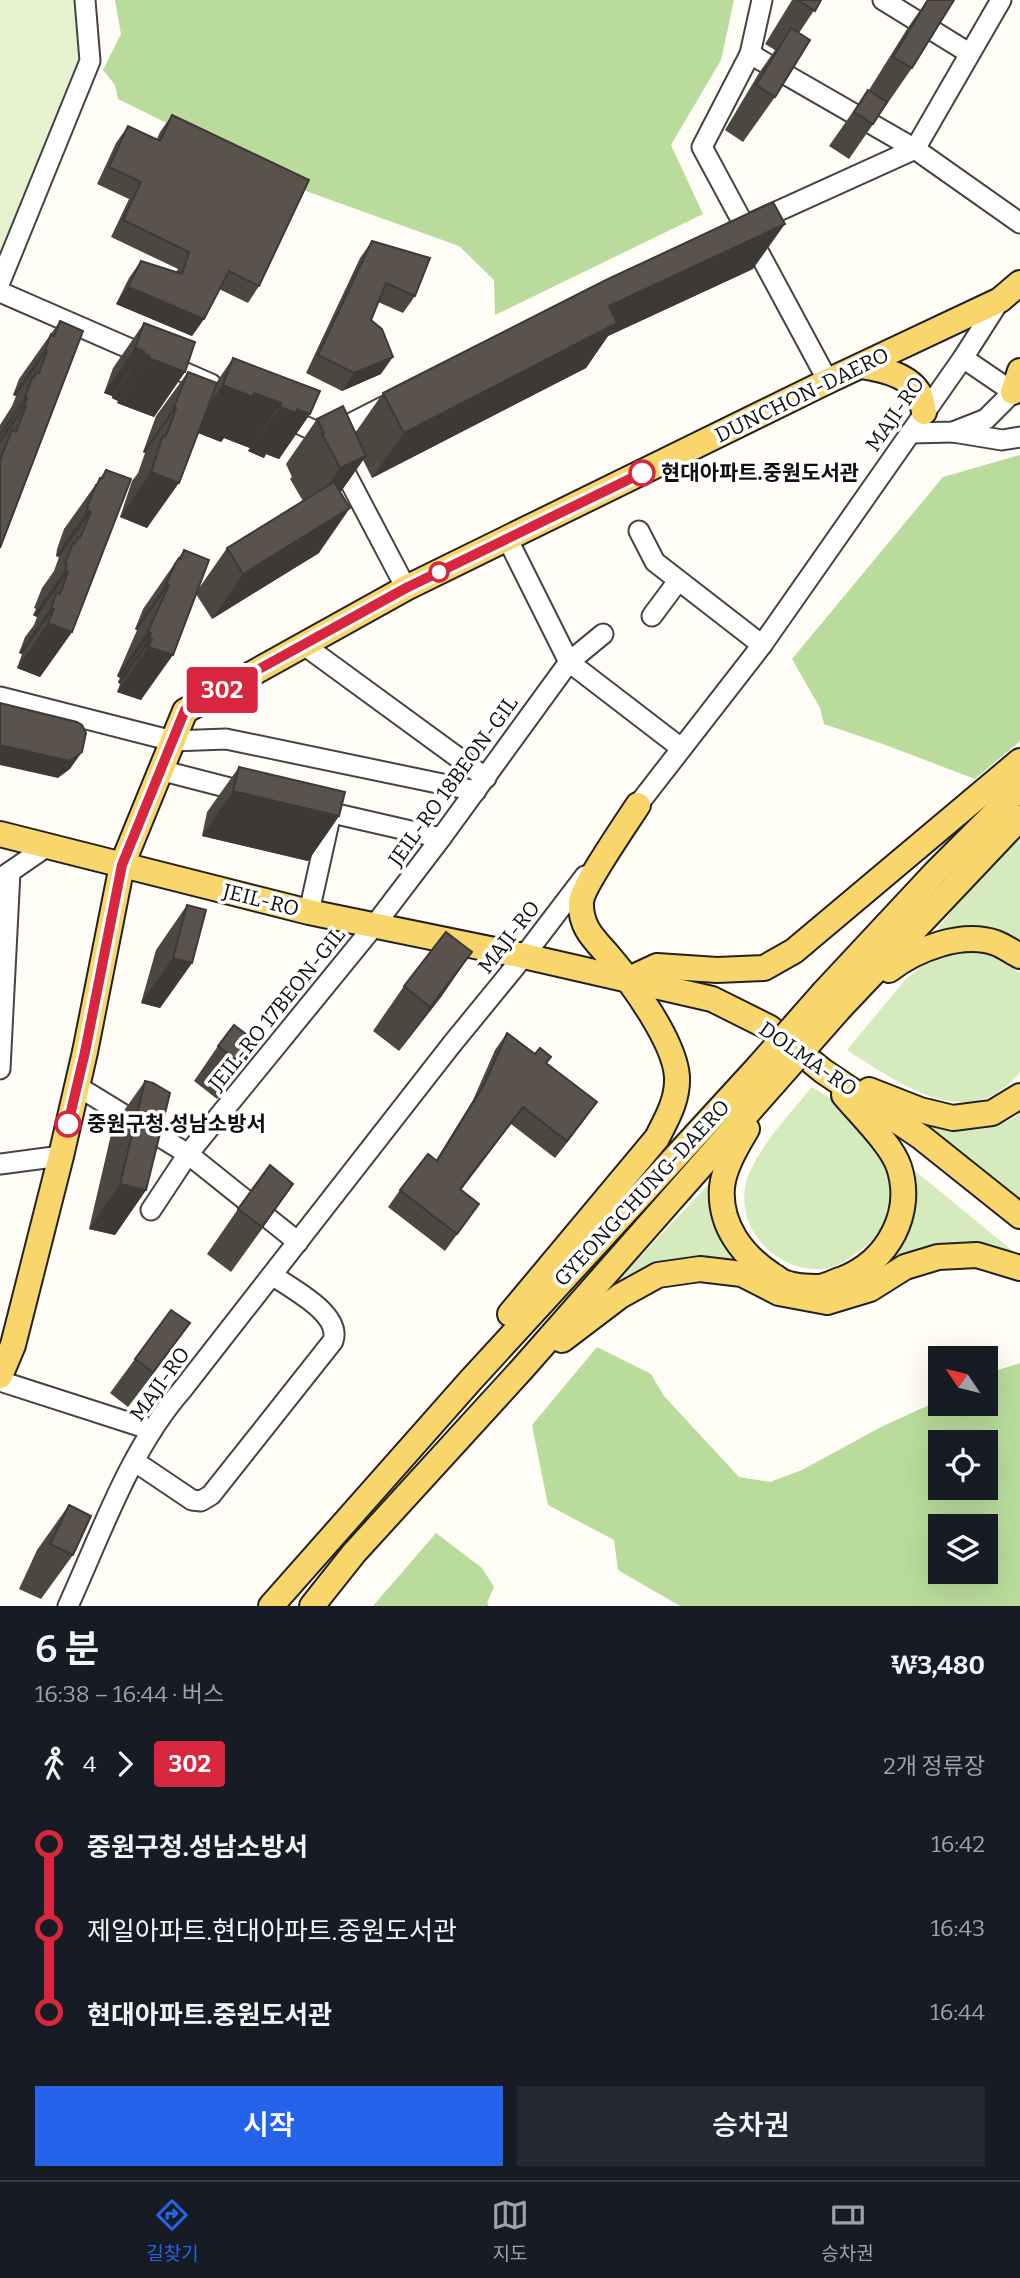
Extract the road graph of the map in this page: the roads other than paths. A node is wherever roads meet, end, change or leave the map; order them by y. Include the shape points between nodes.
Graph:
1 (85, 0) edge
2 (762, 0) edge
3 (883, 0) edge
4 (1001, 0) edge
5 (969, 53) junction
6 (750, 54) junction
7 (915, 149) junction
8 (1020, 223) edge
9 (745, 226) junction
10 (723, 237) edge
11 (0, 282) edge
12 (1020, 283) edge
13 (0, 292) edge
14 (1000, 300) junction
15 (963, 358) junction
16 (861, 366) junction
17 (828, 381) junction
18 (1018, 384) edge
19 (225, 391) edge
20 (400, 399) edge
21 (264, 408) edge
22 (924, 412) junction
23 (953, 432) junction
24 (910, 433) junction
25 (327, 436) junction
26 (1020, 436) edge
27 (639, 531) dead end
28 (507, 538) junction
29 (678, 580) junction
30 (406, 588) junction
31 (652, 616) dead end
32 (603, 634) dead end
33 (304, 645) junction
34 (762, 645) junction
35 (569, 662) junction
36 (0, 697) edge
37 (173, 741) junction
38 (681, 748) junction
39 (1020, 761) edge
40 (160, 770) junction
41 (481, 784) junction
42 (1020, 788) edge
43 (265, 797) edge
44 (291, 803) edge
45 (638, 805) junction
46 (331, 813) junction
47 (1020, 818) edge
48 (0, 834) edge
49 (441, 838) junction
50 (49, 845) junction
51 (122, 865) junction
52 (5, 875) edge
53 (309, 912) junction
54 (374, 926) junction
55 (524, 956) junction
56 (1020, 956) edge
57 (627, 980) junction
58 (833, 1000) junction
59 (0, 1069) edge
60 (823, 1071) junction
61 (766, 1075) junction
62 (77, 1086) junction
63 (1020, 1096) edge
64 (188, 1154) junction
65 (61, 1156) junction
66 (0, 1164) edge
67 (151, 1210) edge
68 (1020, 1216) edge
69 (298, 1242) junction
70 (1020, 1268) edge
71 (272, 1275) junction
72 (522, 1369) junction
73 (0, 1379) edge
74 (470, 1381) junction
75 (152, 1430) junction
76 (134, 1464) junction
77 (68, 1606) edge
78 (271, 1606) edge
79 (312, 1606) edge

1 - 11 street via 90,61
2 - 6 street
3 - 5 street
4 - 5 street
5 - 7 street
6 - 7 street
6 - 9 street via 702,147
7 - 8 street
7 - 9 street
9 - 10 street
9 - 17 street
12 - 14 main road, DUNCHON-DAERO
13 - 19 street
14 - 15 street, MAJI-RO
14 - 16 main road, DUNCHON-DAERO
15 - 18 street
15 - 22 street, MAJI-RO
16 - 17 main road, DUNCHON-DAERO
16 - 22 main road via 904,379 919,393
17 - 28 main road, DUNCHON-DAERO
18 - 23 street via 986,419
18 - 26 street via 1005,407 1005,420
20 - 25 street
21 - 25 street
22 - 24 street, MAJI-RO
23 - 24 street
23 - 26 street via 1002,440
24 - 34 street, MAJI-RO
25 - 30 street
27 - 29 street via 655,562
28 - 30 main road, DUNCHON-DAERO
28 - 35 street
29 - 31 street
29 - 34 street
30 - 33 main road, DUNCHON-DAERO
32 - 35 street, JEIL-RO 18BEON-GIL
33 - 37 main road, DUNCHON-DAERO via 185,710
33 - 41 street
34 - 38 street, MAJI-RO
35 - 38 street
35 - 41 street, JEIL-RO 18BEON-GIL
36 - 37 street
37 - 40 main road, DUNCHON-DAERO
37 - 41 street via 226,739
38 - 45 street, MAJI-RO
39 - 57 main road via 794,951 764,968 657,966
40 - 43 street
40 - 51 main road, DUNCHON-DAERO
41 - 49 street, JEIL-RO 18BEON-GIL
42 - 58 main road, GYEONGCHUNG-DAERO via 935,873
44 - 46 street
45 - 55 street, MAJI-RO
45 - 57 main road via 581,899 583,923
46 - 49 street
46 - 53 street
47 - 58 main road, GYEONGCHUNG-DAERO
48 - 50 main road, JEIL-RO
49 - 54 street, JEIL-RO 18BEON-GIL
50 - 51 main road, JEIL-RO
50 - 52 street
51 - 53 main road, JEIL-RO
51 - 62 main road, DUNCHON-DAERO
52 - 59 street
53 - 54 main road, JEIL-RO
54 - 55 main road, JEIL-RO
54 - 64 street, JEIL-RO 17BEON-GIL
55 - 57 main road, DOLMA-RO
55 - 69 street, MAJI-RO
56 - 58 main road via 994,943 961,939 899,961
57 - 60 main road, DOLMA-RO via 712,999 770,1028
57 - 74 main road via 669,1045 677,1077 673,1106 657,1138 504,1321
58 - 61 main road, GYEONGCHUNG-DAERO, bridge
60 - 61 main road via 899,1165 905,1201 897,1228 880,1254 853,1275 821,1287 786,1283 760,1267 740,1247 724,1219 722,1186
60 - 63 main road via 920,1110 953,1118 992,1113
60 - 68 main road, DOLMA-RO via 920,1136
61 - 72 main road, GYEONGCHUNG-DAERO
61 - 74 main road, GYEONGCHUNG-DAERO
62 - 64 street
62 - 65 main road, DUNCHON-DAERO
64 - 67 street, JEIL-RO 17BEON-GIL
64 - 69 street
65 - 66 street
65 - 73 main road, DUNCHON-DAERO via 13,1345
69 - 71 street, MAJI-RO
70 - 72 main road via 977,1255 937,1257 905,1267 870,1289 827,1302 779,1293 742,1274 701,1269 657,1275 620,1296
71 - 75 street, MAJI-RO
71 - 76 street via 324,1312 333,1322 334,1341 211,1495 192,1500
72 - 79 main road, GYEONGCHUNG-DAERO via 354,1553
73 - 75 street, DUNCHON-DAERO
74 - 78 main road, GYEONGCHUNG-DAERO
75 - 76 street, MAJI-RO
76 - 77 street, MAJI-RO

